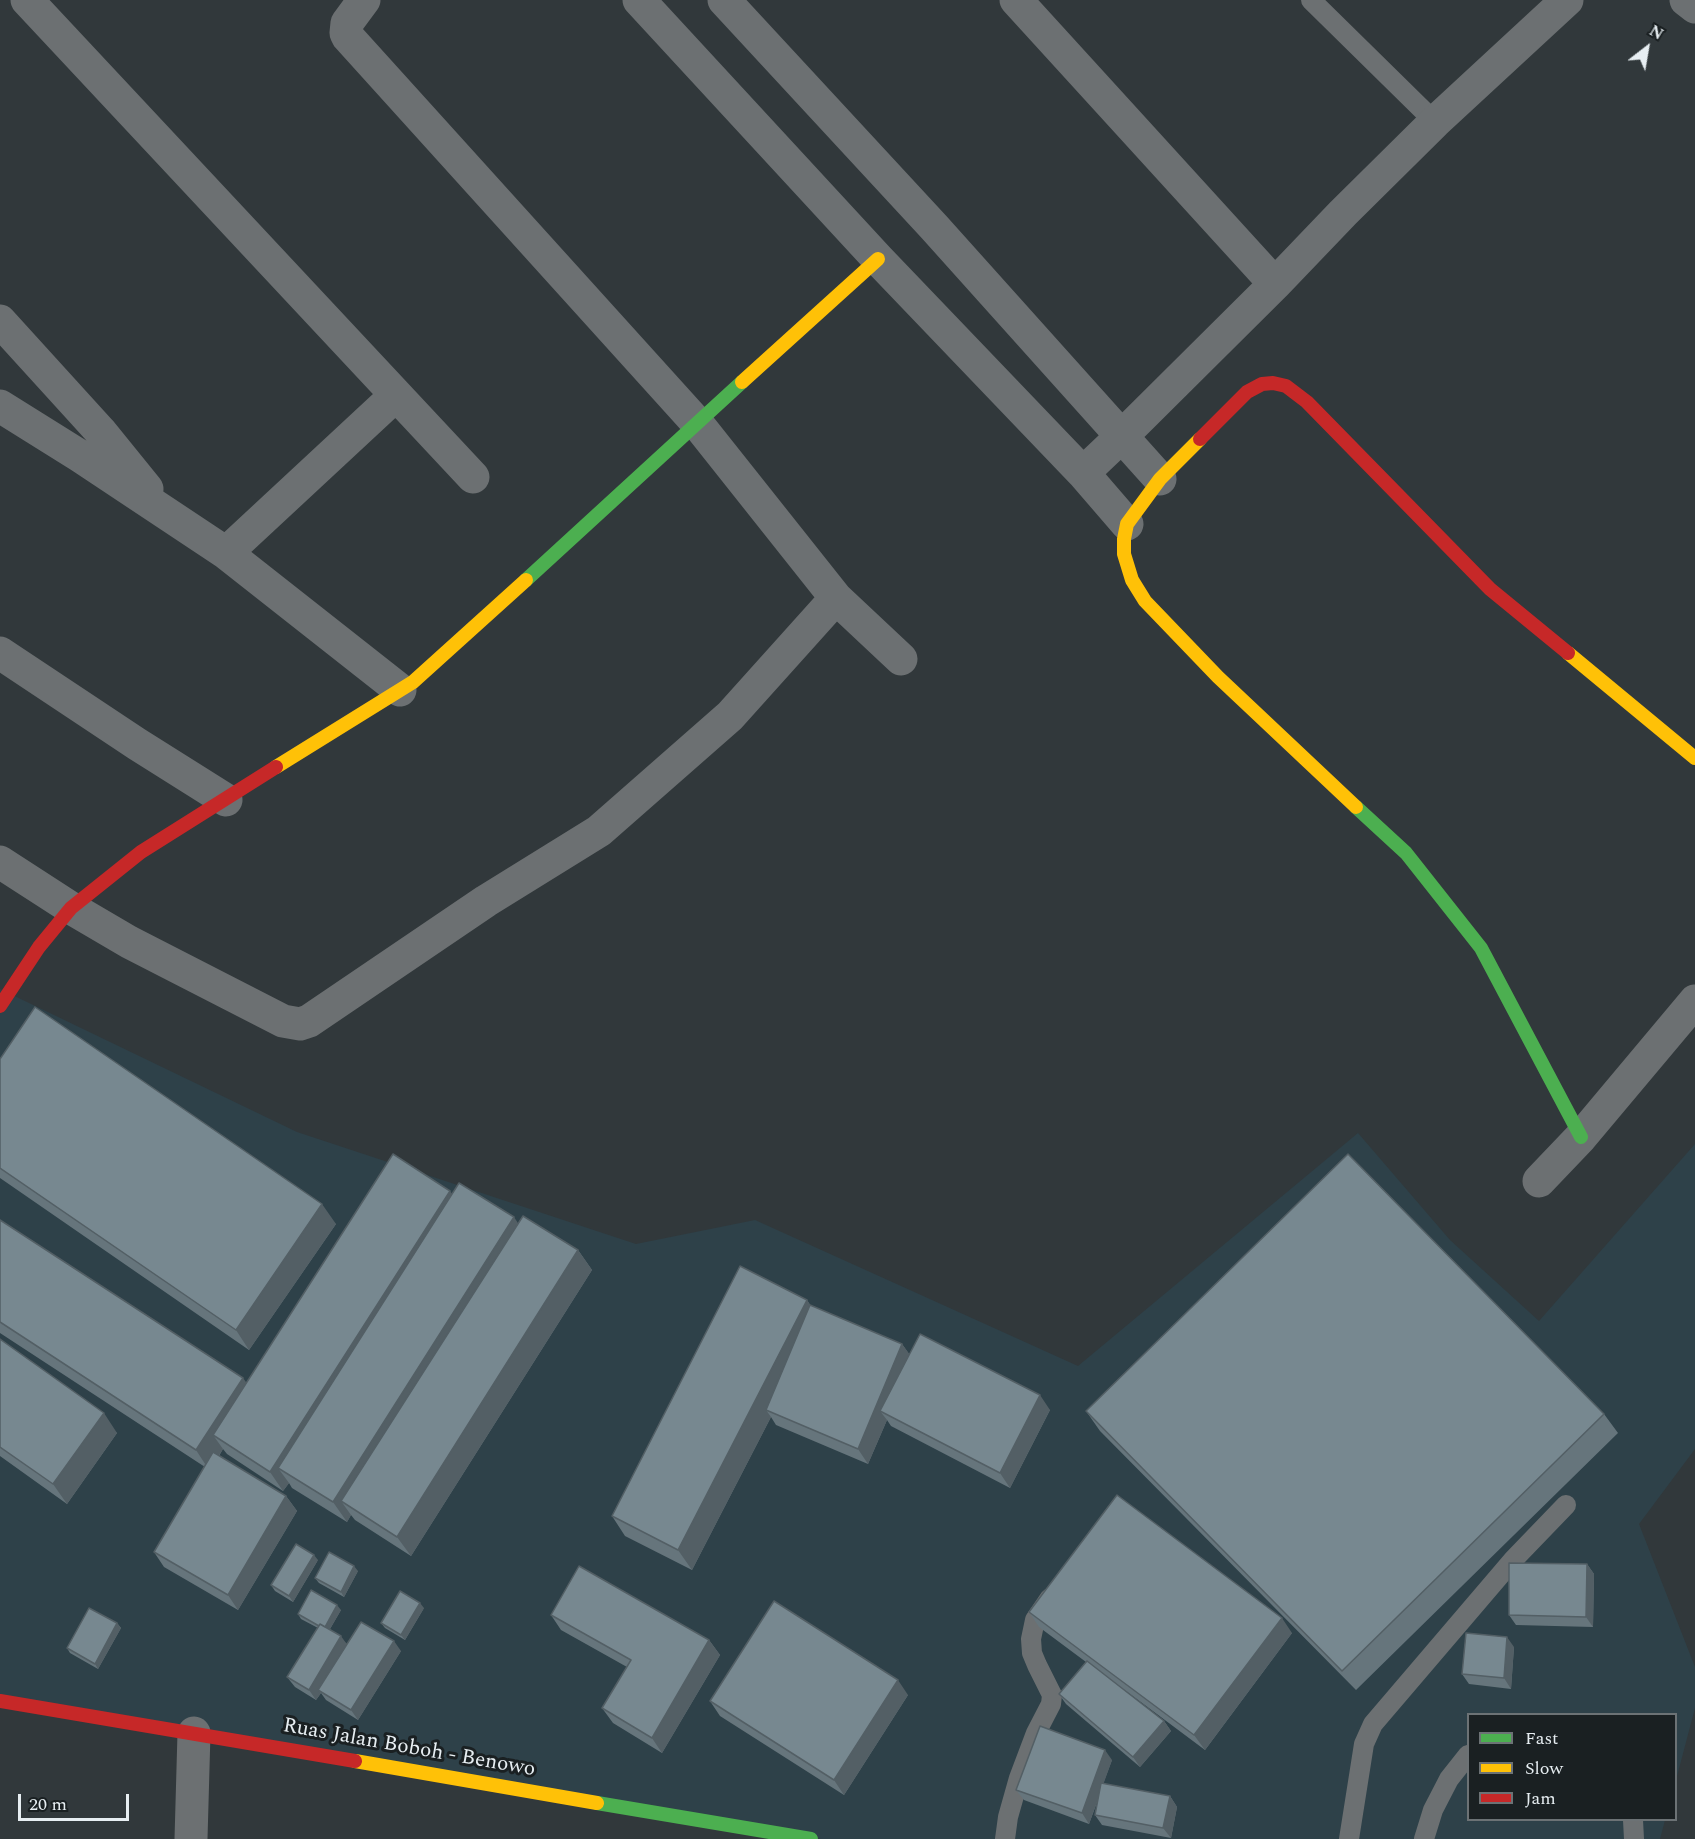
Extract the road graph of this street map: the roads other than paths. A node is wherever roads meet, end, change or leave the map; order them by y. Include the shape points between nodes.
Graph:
1 (27, 0) edge
2 (364, 0) edge
3 (639, 0) edge
4 (724, 0) edge
5 (1016, 0) edge
6 (1311, 0) edge
7 (1567, 0) edge
8 (1686, 0) edge
9 (1695, 7) edge
10 (1435, 122) junction
11 (878, 259) junction
12 (1275, 284) junction
13 (0, 321) edge
14 (396, 395) junction
15 (0, 406) edge
16 (697, 423) junction
17 (1122, 436) junction
18 (1083, 473) junction
19 (473, 477) dead end
20 (1160, 479) junction
21 (168, 514) junction
22 (1127, 524) junction
23 (226, 553) junction
24 (836, 598) junction
25 (0, 652) edge
26 (901, 659) dead end
27 (400, 690) junction
28 (1695, 758) edge
29 (226, 800) junction
30 (0, 862) edge
31 (71, 908) junction
32 (1695, 1001) edge
33 (0, 1006) edge
34 (1581, 1137) junction
35 (1539, 1181) dead end
36 (1566, 1505) dead end
37 (1064, 1578) edge
38 (0, 1701) edge
39 (194, 1733) junction
40 (1467, 1756) edge
41 (1633, 1821) edge
42 (191, 1839) edge
43 (811, 1839) edge
44 (1005, 1839) edge
45 (1349, 1839) edge
46 (1424, 1839) edge
47 (1634, 1839) edge

1 - 14 street
2 - 16 street via 347,23 348,37
3 - 11 street
4 - 17 street
5 - 12 street
6 - 10 lane
7 - 10 street
8 - 9 street
10 - 12 street
11 - 16 street
11 - 18 street
12 - 17 street
13 - 21 street via 100,431
14 - 19 street
14 - 23 street
15 - 21 street
16 - 24 street
16 - 27 street
17 - 18 street
17 - 20 street
18 - 22 street
20 - 22 street
20 - 28 street via 1247,392 1262,384 1286,386 1490,589
21 - 23 street
22 - 34 street via 1124,554 1132,580 1145,601 1302,759 1406,853 1481,948
23 - 27 street
24 - 26 street
24 - 31 street via 730,716 599,831 486,900 309,1021 283,1021
25 - 29 street
27 - 29 street
29 - 31 street via 141,852
30 - 31 street
31 - 33 street via 39,947
32 - 34 street
34 - 35 street
36 - 45 lane via 1506,1568 1373,1724 1364,1744
37 - 44 lane via 1035,1620 1032,1653 1052,1698 1019,1778
38 - 39 street, Ruas Jalan Boboh - Benowo
39 - 42 street
39 - 43 street, Ruas Jalan Boboh - Benowo
40 - 46 lane via 1449,1779
41 - 47 lane

